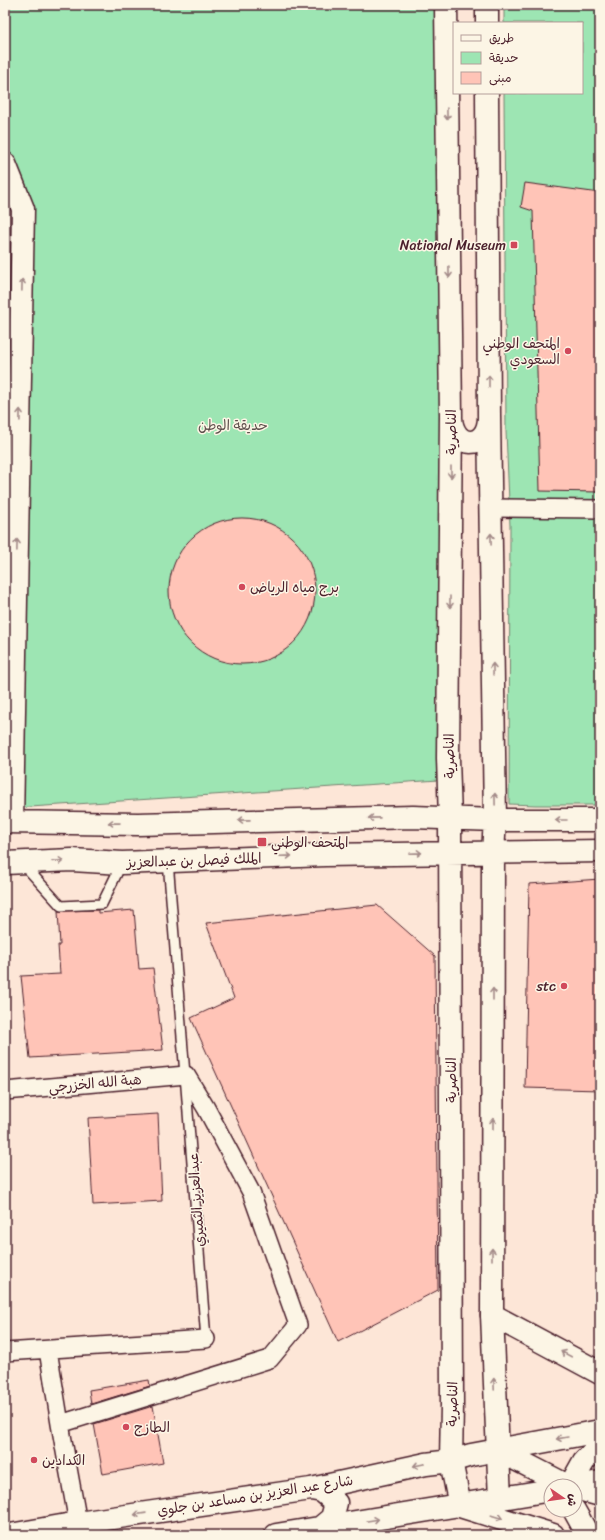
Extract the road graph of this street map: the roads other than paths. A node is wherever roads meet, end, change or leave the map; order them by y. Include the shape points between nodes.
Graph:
1 (446, 5) edge
2 (487, 5) edge
3 (487, 22) edge
4 (487, 94) edge
5 (5, 164) edge
6 (451, 415) junction
7 (489, 415) junction
8 (491, 508) junction
9 (600, 509) edge
10 (450, 819) junction
11 (495, 820) junction
12 (600, 820) edge
13 (9, 822) edge
14 (600, 851) edge
15 (450, 852) junction
16 (493, 852) junction
17 (168, 861) junction
18 (14, 863) edge
19 (122, 863) junction
20 (186, 1075) junction
21 (5, 1091) edge
22 (492, 1315) junction
23 (206, 1339) joint
24 (48, 1350) junction
25 (5, 1352) edge
26 (600, 1373) edge
27 (60, 1424) junction
28 (600, 1431) edge
29 (600, 1445) edge
30 (498, 1450) junction
31 (451, 1461) junction
32 (553, 1478) edge
33 (574, 1478) edge
34 (600, 1482) edge
35 (583, 1485) edge
36 (311, 1489) junction
37 (583, 1490) edge
38 (543, 1491) edge
39 (600, 1495) edge
40 (500, 1499) junction
41 (460, 1506) junction
42 (578, 1518) edge
43 (78, 1523) junction
44 (320, 1528) junction
45 (347, 1530) edge
46 (10, 1535) edge
47 (276, 1535) edge
48 (553, 1535) edge
49 (588, 1535) edge

1 -> 6 main road, الناصرية
2 - 3 main road
7 -> 4 main road
13 -> 5 main road via 23,209
6 - 7 main road via 455,434 471,442 482,438 486,433
6 -> 10 main road, الناصرية via 448,758
7 - 8 main road
8 - 9 street
11 -> 8 main road
10 - 11 main road
10 -> 13 main road via 413,817 138,824
10 - 15 main road, الناصرية
12 -> 11 main road
11 - 16 main road
14 - 16 main road, الملك فيصل بن عبدالعزيز
15 - 16 main road, الملك فيصل بن عبدالعزيز
17 -> 15 main road, الملك فيصل بن عبدالعزيز
15 - 31 main road, الناصرية
22 -> 16 main road
17 - 19 main road, الملك فيصل بن عبدالعزيز
17 - 20 lane, عبدالعزيز الثميري
18 -> 19 main road, الملك فيصل بن عبدالعزيز via 72,860
18 - 19 lane via 61,906 102,904
20 - 21 street, هبة الله الخزرجي
20 - 23 lane, عبدالعزيز الثميري
20 - 27 street via 251,1192 298,1325 270,1359
26 -> 22 main road
30 -> 22 main road
23 - 24 street, عبدالعزيز الثميري
24 - 25 street, عبدالعزيز الثميري
24 - 27 street
27 - 43 street
28 -> 30 main road, شارع عبد العزيز بن مساعد بن جلوي
29 - 33 main road via 584,1461
30 - 31 main road, شارع عبد العزيز بن مساعد بن جلوي
30 - 32 main road
30 - 40 main road
31 -> 36 main road, شارع عبد العزيز بن مساعد بن جلوي
31 - 41 main road, الناصرية
34 - 35 main road
36 -> 43 main road, شارع عبد العزيز بن مساعد بن جلوي
36 - 44 main road via 322,1491 336,1502 332,1518
37 - 39 main road
38 - 40 main road
40 - 41 main road
45 -> 41 main road
41 -> 48 main road
42 - 49 main road
43 - 46 main road, شارع عبد العزيز بن مساعد بن جلوي
44 - 45 main road
44 - 47 main road

